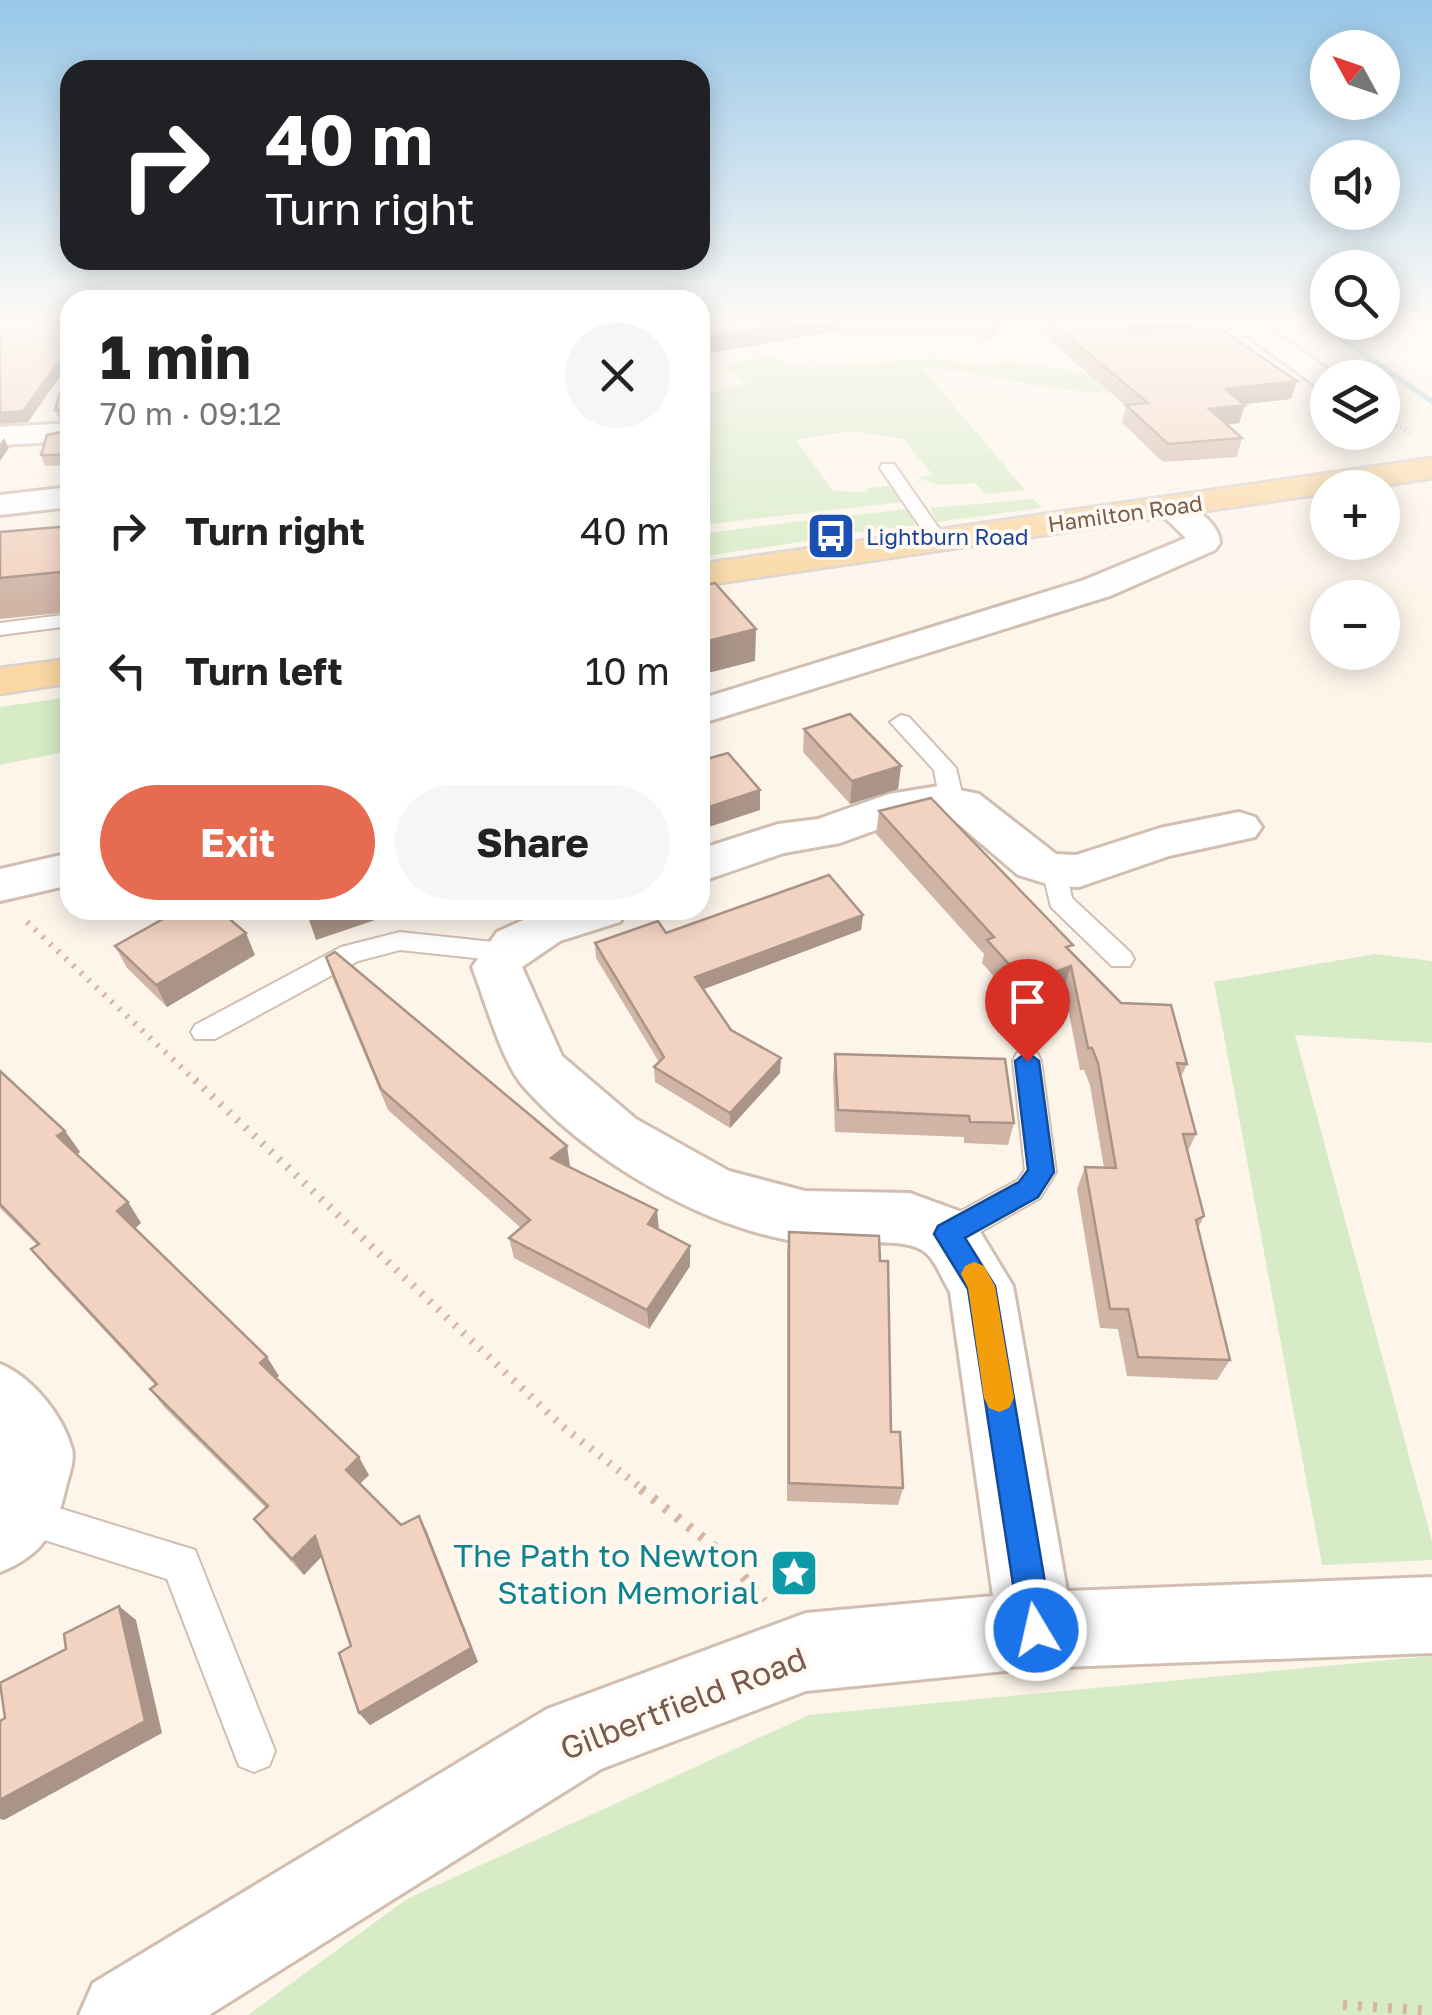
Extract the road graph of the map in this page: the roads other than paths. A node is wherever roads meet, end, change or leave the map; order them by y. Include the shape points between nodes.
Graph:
1 (60, 433) edge
2 (0, 436) edge
3 (888, 468) dead end
4 (1432, 468) edge
5 (60, 499) edge
6 (8, 507) edge
7 (1171, 507) junction
8 (938, 540) junction
9 (710, 574) edge
10 (60, 621) edge
11 (0, 628) edge
12 (60, 672) edge
13 (0, 680) edge
14 (710, 709) edge
15 (901, 722) dead end
16 (952, 802) junction
17 (1239, 827) dead end
18 (710, 863) edge
19 (1054, 870) junction
20 (60, 874) edge
21 (7, 898) edge
22 (573, 920) edge
23 (503, 952) junction
24 (1121, 958) dead end
25 (206, 1032) dead end
26 (1027, 1061) dead end
27 (948, 1234) junction
28 (0, 1396) edge
29 (11, 1526) edge
30 (1432, 1615) edge
31 (1036, 1630) junction
32 (254, 1752) dead end
33 (126, 2015) edge

1 - 2 street
3 - 8 lane
4 - 7 main road, Hamilton Road
5 - 6 street
7 - 8 main road, Hamilton Road
7 - 14 street via 1203,534 1203,543 1097,588
8 - 9 main road, Hamilton Road
10 - 11 lane
12 - 13 main road
15 - 16 lane via 945,768
16 - 18 street via 905,804
16 - 19 street
17 - 19 street via 1160,843 1079,871
19 - 24 lane via 1060,901
20 - 21 street
22 - 23 street
23 - 25 lane via 400,941 350,954
23 - 27 street via 501,980 541,1069 616,1134 714,1192 805,1216 910,1218
26 - 27 lane via 1041,1172 1028,1189
27 - 31 street via 981,1286
28 - 29 street via 39,1453
29 - 32 lane via 181,1564
30 - 31 street, Gilbertfield Road
31 - 33 street, Gilbertfield Road via 806,1652 576,1738

